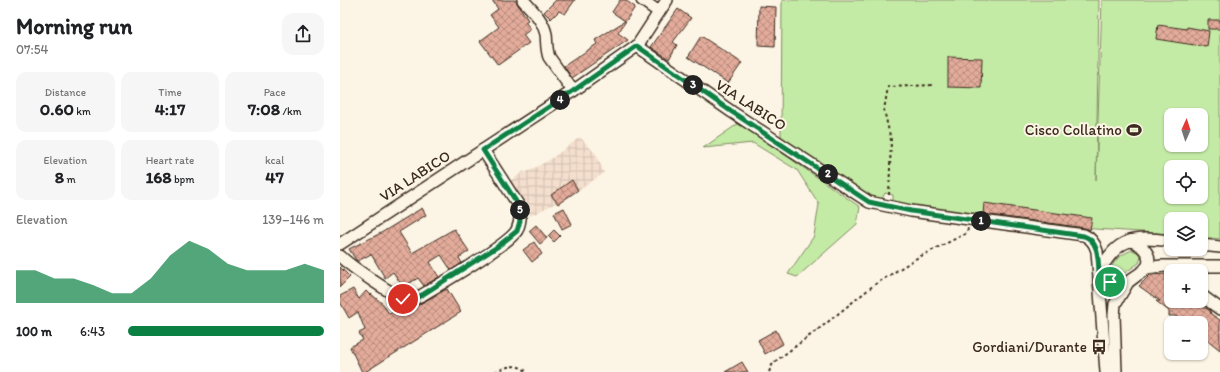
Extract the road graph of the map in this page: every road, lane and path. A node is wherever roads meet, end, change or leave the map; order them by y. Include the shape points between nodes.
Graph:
1 (523, 0) edge
2 (642, 0) edge
3 (667, 0) edge
4 (659, 12) junction
5 (637, 46) junction
6 (934, 85) dead end
7 (573, 91) junction
8 (483, 150) junction
9 (887, 206) junction
10 (970, 219) junction
11 (1164, 240) edge
12 (1129, 241) junction
13 (340, 244) edge
14 (1208, 246) edge
15 (1220, 247) edge
16 (340, 256) edge
17 (1220, 266) edge
18 (1146, 268) junction
19 (1099, 272) junction
20 (1127, 284) junction
21 (1208, 300) edge
22 (1220, 309) edge
23 (495, 372) edge
24 (527, 372) edge
25 (769, 372) edge
26 (1106, 372) edge
27 (1116, 372) edge

1 - 7 street via 541,20 549,56
2 - 4 street
3 - 4 street
4 - 5 street
5 - 7 street, VIA LABICO
5 - 9 street, VIA LABICO via 869,202
6 - 9 path via 888,86 884,110 891,140
7 - 8 street, VIA LABICO
8 - 13 street, VIA LABICO
8 - 16 street via 519,206 521,215 517,231 497,247 428,292 411,300 403,299 379,285
9 - 10 street, VIA LABICO
10 - 19 street, VIA LABICO via 1086,236 1092,240 1096,248
10 - 25 path via 967,233 917,258 874,285 773,362
11 - 12 street
12 - 18 street via 1137,243 1146,251 1149,259
12 - 19 street via 1111,253
14 - 15 street
17 - 18 street
18 - 20 street
19 - 20 street via 1112,284
19 - 26 street, VIA LABICO
20 - 27 street via 1115,304
21 - 22 street
23 - 24 path via 511,365

